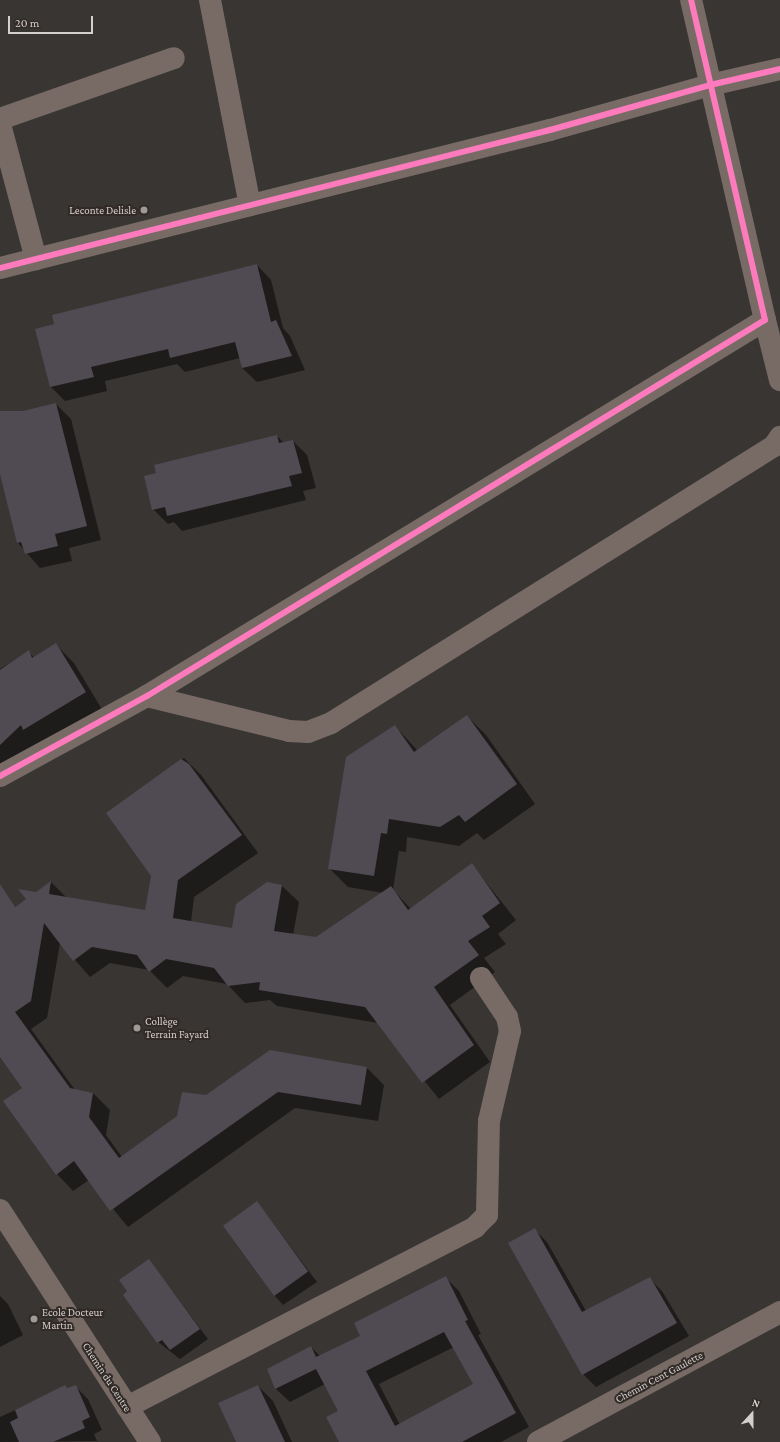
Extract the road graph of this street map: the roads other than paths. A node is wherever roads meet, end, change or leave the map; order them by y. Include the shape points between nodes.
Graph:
1 (210, 0) edge
2 (691, 0) edge
3 (174, 58) dead end
4 (780, 69) edge
5 (710, 85) junction
6 (0, 119) edge
7 (0, 124) edge
8 (250, 206) junction
9 (36, 259) junction
10 (0, 268) edge
11 (765, 320) junction
12 (780, 380) edge
13 (780, 437) edge
14 (146, 696) junction
15 (0, 776) edge
16 (481, 978) dead end
17 (0, 1210) edge
18 (6, 1235) edge
19 (780, 1312) edge
20 (127, 1407) junction
21 (146, 1441) edge
22 (538, 1442) edge

1 - 8 street
2 - 5 street
3 - 6 street
4 - 5 street
5 - 8 street via 550,130
5 - 11 street
7 - 9 street
8 - 9 street
9 - 10 street
11 - 12 street
11 - 14 street
13 - 14 street via 774,446 331,723 308,732 289,731
14 - 15 street
16 - 20 street via 507,1017 510,1031 489,1121 487,1215 475,1227
17 - 18 street, Chemin du Centre
18 - 20 street, Chemin du Centre
19 - 22 street, Chemin Cent Gaulette
20 - 21 street, Chemin du Centre

